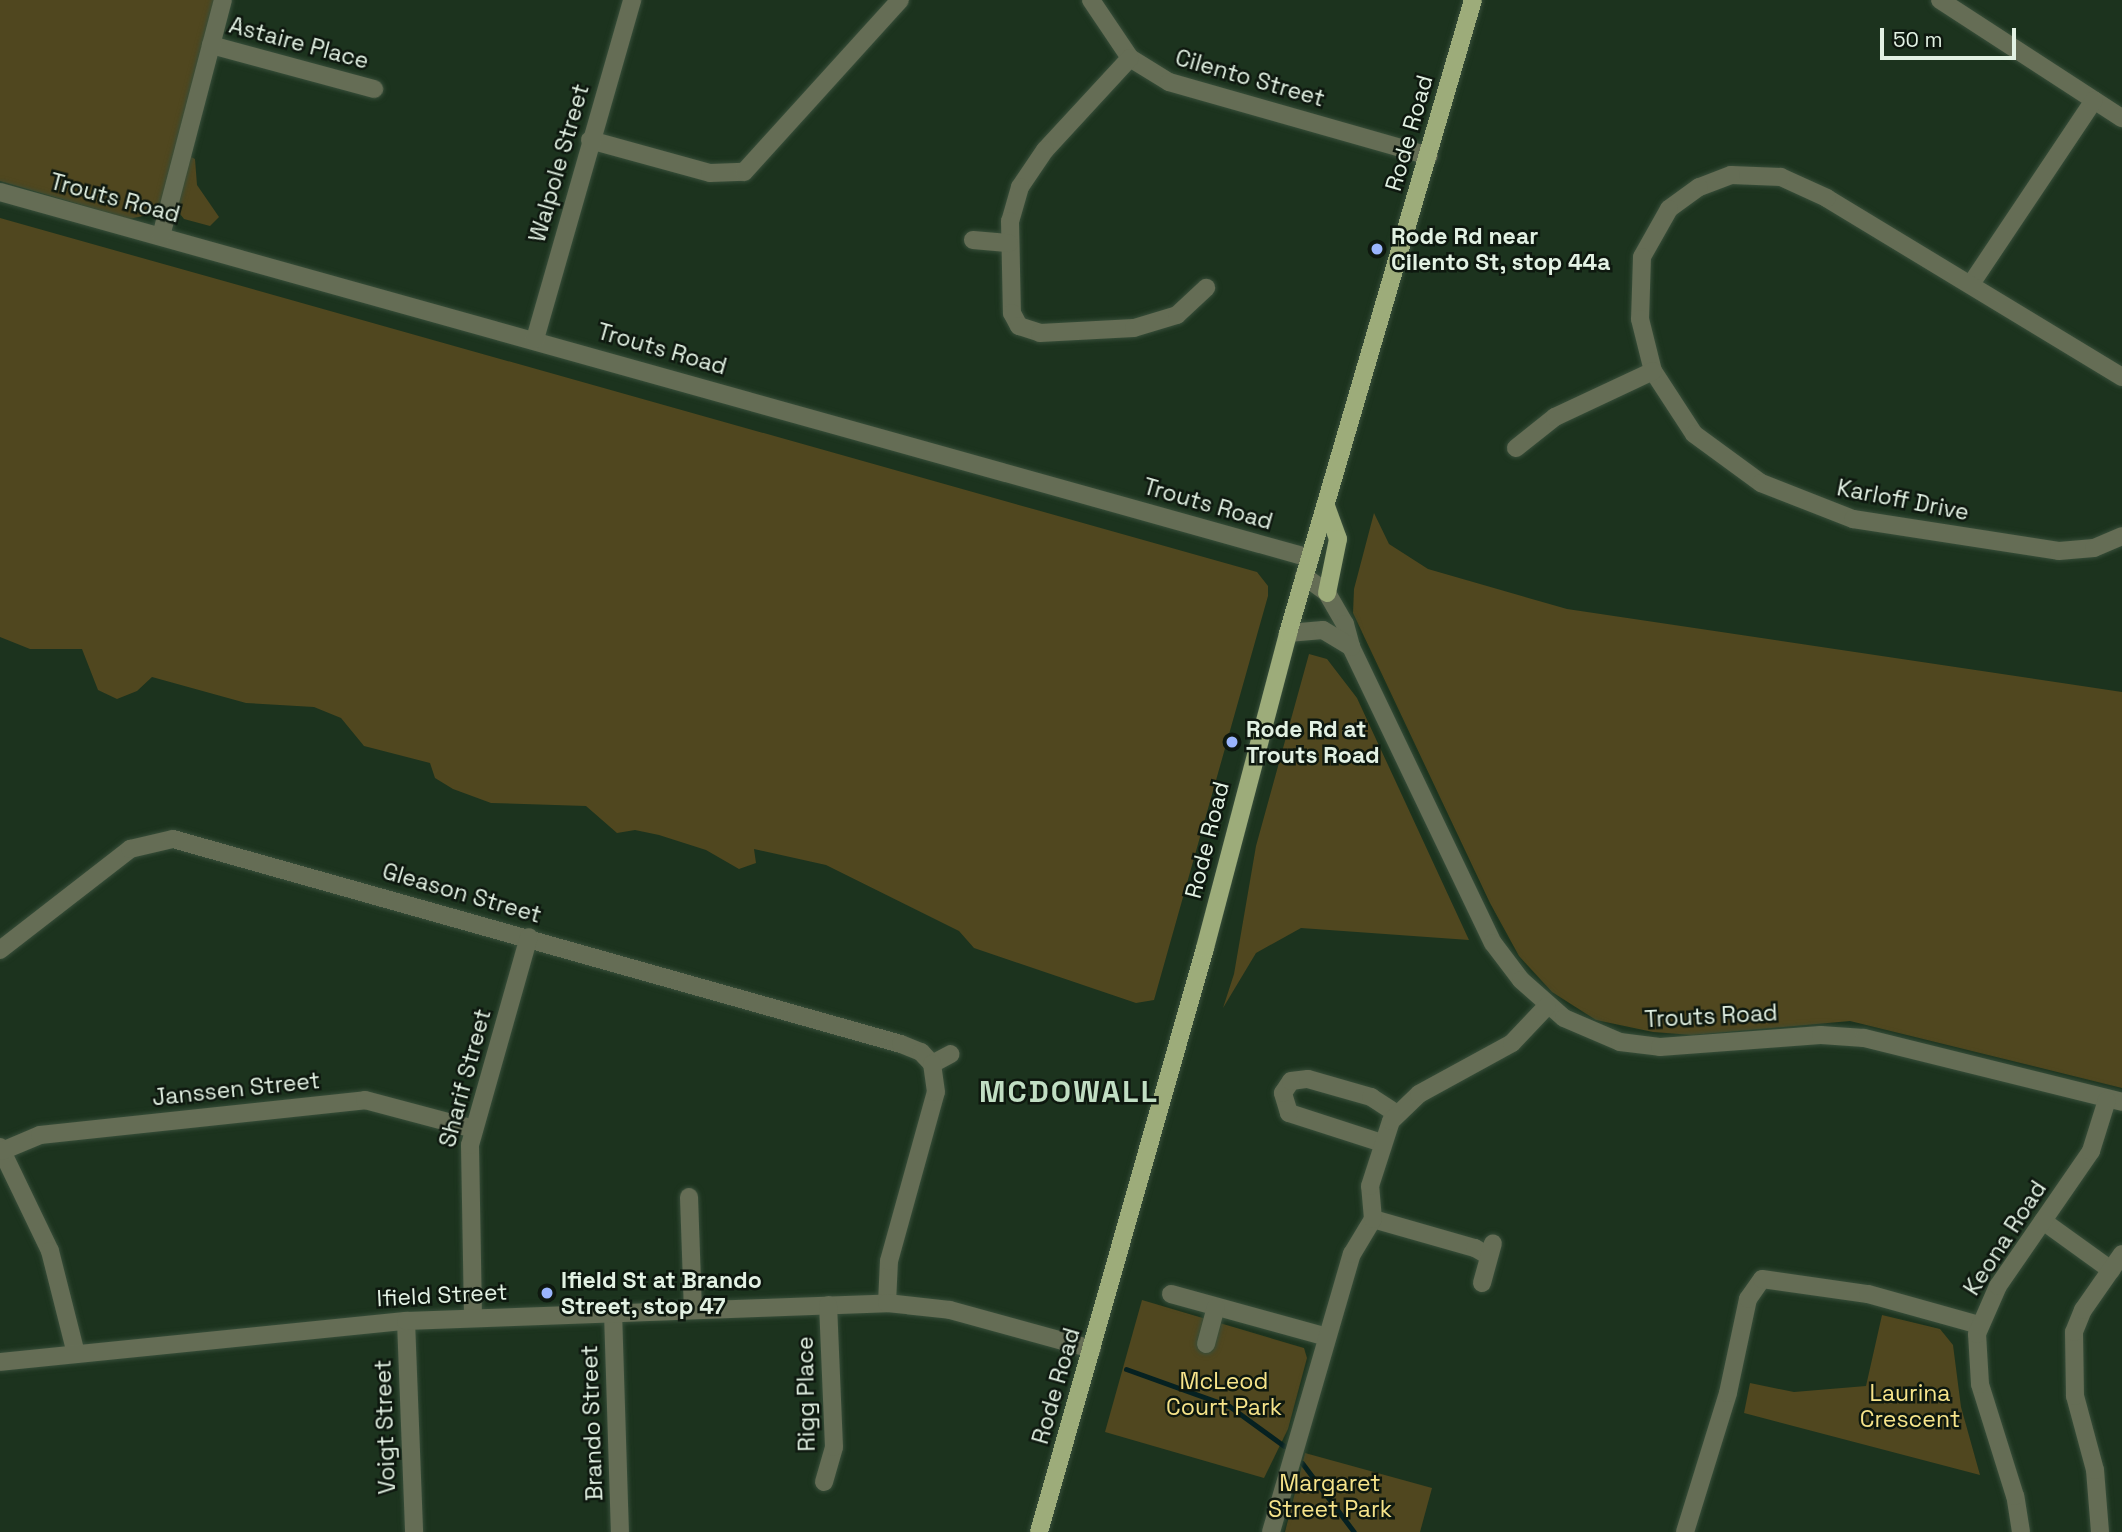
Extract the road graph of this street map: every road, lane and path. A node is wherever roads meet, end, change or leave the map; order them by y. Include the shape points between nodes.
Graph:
1 (223, 0) edge
2 (632, 0) edge
3 (900, 0) edge
4 (1091, 0) edge
5 (1473, 0) edge
6 (1940, 0) edge
7 (211, 45) junction
8 (1130, 58) junction
9 (374, 89) dead end
10 (2094, 100) junction
11 (2122, 118) edge
12 (590, 140) junction
13 (1429, 156) junction
14 (0, 192) edge
15 (160, 236) junction
16 (973, 240) dead end
17 (1010, 243) junction
18 (1971, 284) junction
19 (1206, 288) dead end
20 (534, 339) junction
21 (1653, 371) junction
22 (2122, 377) edge
23 (1516, 448) dead end
24 (1326, 506) junction
25 (2122, 536) edge
26 (1310, 558) junction
27 (1304, 576) junction
28 (1327, 593) junction
29 (1288, 633) junction
30 (1351, 647) junction
31 (529, 937) junction
32 (0, 950) edge
33 (1548, 1006) junction
34 (951, 1054) dead end
35 (932, 1064) junction
36 (2115, 1101) edge
37 (1396, 1113) junction
38 (474, 1129) junction
39 (1382, 1143) junction
40 (1, 1149) edge
41 (689, 1197) dead end
42 (1373, 1219) junction
43 (2043, 1221) junction
44 (2122, 1254) edge
45 (2111, 1270) junction
46 (1482, 1283) dead end
47 (1171, 1294) dead end
48 (887, 1303) junction
49 (828, 1305) junction
50 (1216, 1307) junction
51 (694, 1309) junction
52 (613, 1312) junction
53 (473, 1317) junction
54 (406, 1321) junction
55 (1979, 1325) junction
56 (1327, 1336) junction
57 (1206, 1344) dead end
58 (1092, 1349) junction
59 (76, 1354) junction
60 (0, 1362) edge
61 (824, 1482) dead end
62 (414, 1532) edge
63 (620, 1532) edge
64 (1039, 1532) edge
65 (1271, 1532) edge
66 (1685, 1532) edge
67 (2021, 1532) edge
68 (2100, 1532) edge

1 - 7 street
2 - 12 street, Walpole Street
3 - 12 street via 744,172 710,173
4 - 8 street, Cilento Street
5 - 13 main road, Rode Road
6 - 10 street
7 - 9 street, Astaire Place
7 - 15 street
8 - 13 street, Cilento Street via 1169,82
8 - 17 street via 1030,170 1013,207
10 - 11 street
10 - 18 street
12 - 20 street, Walpole Street
13 - 24 main road, Rode Road
14 - 15 street, Trouts Road
15 - 20 street, Trouts Road
16 - 17 street
17 - 19 street via 1012,313 1019,326 1032,332 1112,331 1146,325 1177,315
18 - 21 street, Karloff Drive via 1795,181 1764,174 1731,176 1699,187 1669,209 1642,257 1640,319
18 - 22 street, Karloff Drive
20 - 26 street, Trouts Road
21 - 23 street via 1555,417
21 - 25 street, Karloff Drive via 1679,415 1712,450 1761,483 1806,504 1879,524 2059,551 2094,548
24 - 26 main road, Rode Road
24 - 28 main road via 1338,539
26 - 27 main road, Rode Road
27 - 28 street, Trouts Road
27 - 29 main road, Rode Road
28 - 30 street, Trouts Road via 1345,624
29 - 30 street via 1324,630
29 - 58 main road, Rode Road
30 - 33 street, Trouts Road via 1493,943
31 - 32 street, Gleason Street via 205,845 157,839 111,861
31 - 35 street, Gleason Street via 913,1048
31 - 38 street, Sharif Street
33 - 36 street, Trouts Road via 1583,1028 1641,1045 1821,1035 1864,1038
33 - 37 street via 1512,1043 1419,1094
34 - 35 street
35 - 48 street via 936,1092 889,1261
36 - 43 street, Keona Road via 2091,1151
37 - 39 street
37 - 39 street via 1371,1097 1308,1079 1292,1081 1283,1093 1289,1113
38 - 40 street, Janssen Street via 365,1100 40,1135
38 - 53 street, Sharif Street via 468,1175
39 - 42 street via 1370,1186
40 - 59 street via 50,1251
41 - 51 street
42 - 46 street via 1491,1250
42 - 56 street via 1355,1243
43 - 45 street
43 - 55 street, Keona Road via 1998,1286
44 - 45 street
45 - 68 street via 2079,1316 2073,1340 2075,1396 2095,1470
47 - 50 street
48 - 49 street, Ifield Street
48 - 58 street, Ifield Street via 950,1310
49 - 51 street, Ifield Street
49 - 61 street, Rigg Place via 834,1447
50 - 56 street
50 - 57 street
51 - 52 street, Ifield Street
52 - 53 street, Ifield Street
52 - 63 street, Brando Street
53 - 54 street, Ifield Street
54 - 59 street, Ifield Street
54 - 62 street, Voigt Street
55 - 66 street via 1868,1294 1762,1279 1748,1300 1728,1393
55 - 67 street, Keona Road via 1980,1384 2015,1496
56 - 65 street
58 - 64 main road, Rode Road
59 - 60 street, Ifield Street

